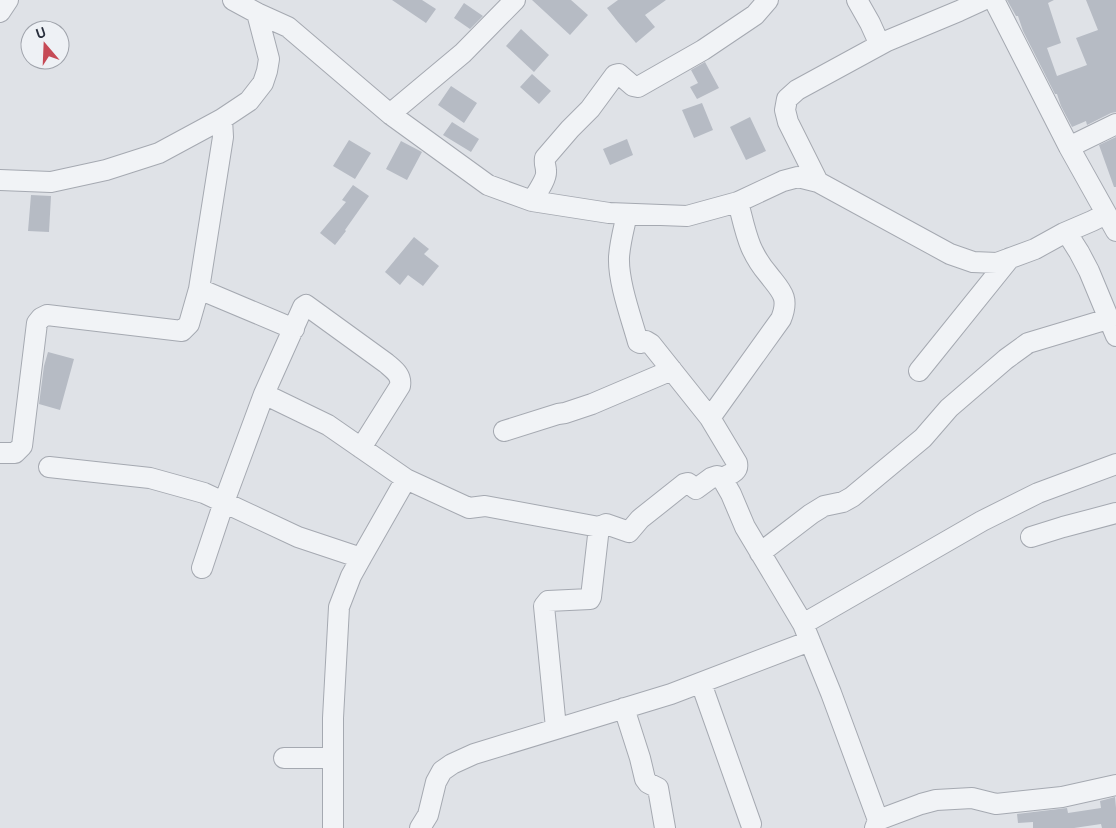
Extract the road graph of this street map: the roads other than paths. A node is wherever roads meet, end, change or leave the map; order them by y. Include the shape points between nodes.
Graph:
1 (8, 0) edge
2 (233, 0) edge
3 (515, 0) edge
4 (768, 0) edge
5 (858, 0) edge
6 (986, 0) edge
7 (0, 12) edge
8 (261, 14) junction
9 (880, 45) junction
10 (390, 114) junction
11 (1116, 124) edge
12 (222, 125) junction
13 (1069, 147) junction
14 (0, 180) edge
15 (818, 182) junction
16 (532, 201) junction
17 (738, 202) junction
18 (627, 214) junction
19 (1111, 222) edge
20 (1067, 233) junction
21 (1010, 258) junction
22 (199, 289) junction
23 (1112, 328) edge
24 (294, 329) junction
25 (672, 370) junction
26 (919, 371) dead end
27 (264, 394) junction
28 (710, 418) junction
29 (504, 431) dead end
30 (361, 448) junction
31 (0, 453) edge
32 (1116, 464) edge
33 (49, 467) dead end
34 (406, 478) junction
35 (723, 480) junction
36 (224, 502) junction
37 (1116, 513) edge
38 (599, 527) junction
39 (1030, 537) dead end
40 (760, 553) junction
41 (361, 558) junction
42 (202, 568) dead end
43 (807, 632) junction
44 (701, 683) junction
45 (624, 708) junction
46 (556, 728) junction
47 (284, 758) dead end
48 (333, 758) junction
49 (1116, 785) edge
50 (751, 824) dead end
51 (877, 824) edge
52 (333, 828) edge
53 (420, 828) edge
54 (665, 828) edge

1 - 7 street
2 - 8 street
3 - 10 street via 463,53
4 - 16 street via 755,16 638,87 619,74 615,75 590,109 545,158 545,177
5 - 9 street
6 - 9 street
6 - 13 street
8 - 10 street via 288,27
8 - 12 street via 269,60 263,83 250,101
9 - 15 street via 797,90 787,99 788,122
10 - 16 street via 488,185
11 - 13 street
12 - 14 street via 159,153 106,170 50,182
12 - 22 street
13 - 19 street
15 - 17 street via 798,177
15 - 21 street via 950,254 973,262 997,263
16 - 18 street
17 - 18 street via 687,216
17 - 28 street via 751,247 783,293 784,310 781,319
18 - 25 street via 619,256 634,330 639,343 650,342
19 - 20 street
20 - 21 street
20 - 23 street via 1089,271
21 - 26 street
22 - 24 street
22 - 31 street via 189,324 182,331 47,315 41,318 37,323 22,446 15,452
23 - 40 street via 1028,343 852,497 824,506
24 - 27 street
24 - 30 street via 302,306 306,305 386,363 400,378 400,386
25 - 28 street
25 - 29 street via 592,404
27 - 30 street via 328,425
27 - 36 street
28 - 35 street via 738,465
30 - 34 street
32 - 43 street via 1038,493 982,521
33 - 36 street via 150,478
34 - 38 street via 469,508 485,506
34 - 41 street
35 - 38 street via 714,476 696,489 684,484 640,518 630,531 606,524
35 - 40 street
36 - 41 street via 298,537
36 - 42 street
37 - 39 street
38 - 46 street via 591,597 548,601 544,606
40 - 43 street
41 - 48 street via 339,607
43 - 44 street
43 - 51 street
44 - 45 street
44 - 50 street
45 - 46 street
45 - 54 street via 645,779 658,788
46 - 53 street via 474,754 442,771 428,815
47 - 48 street
48 - 52 street
49 - 51 street via 1062,797 996,804 972,798 936,800

